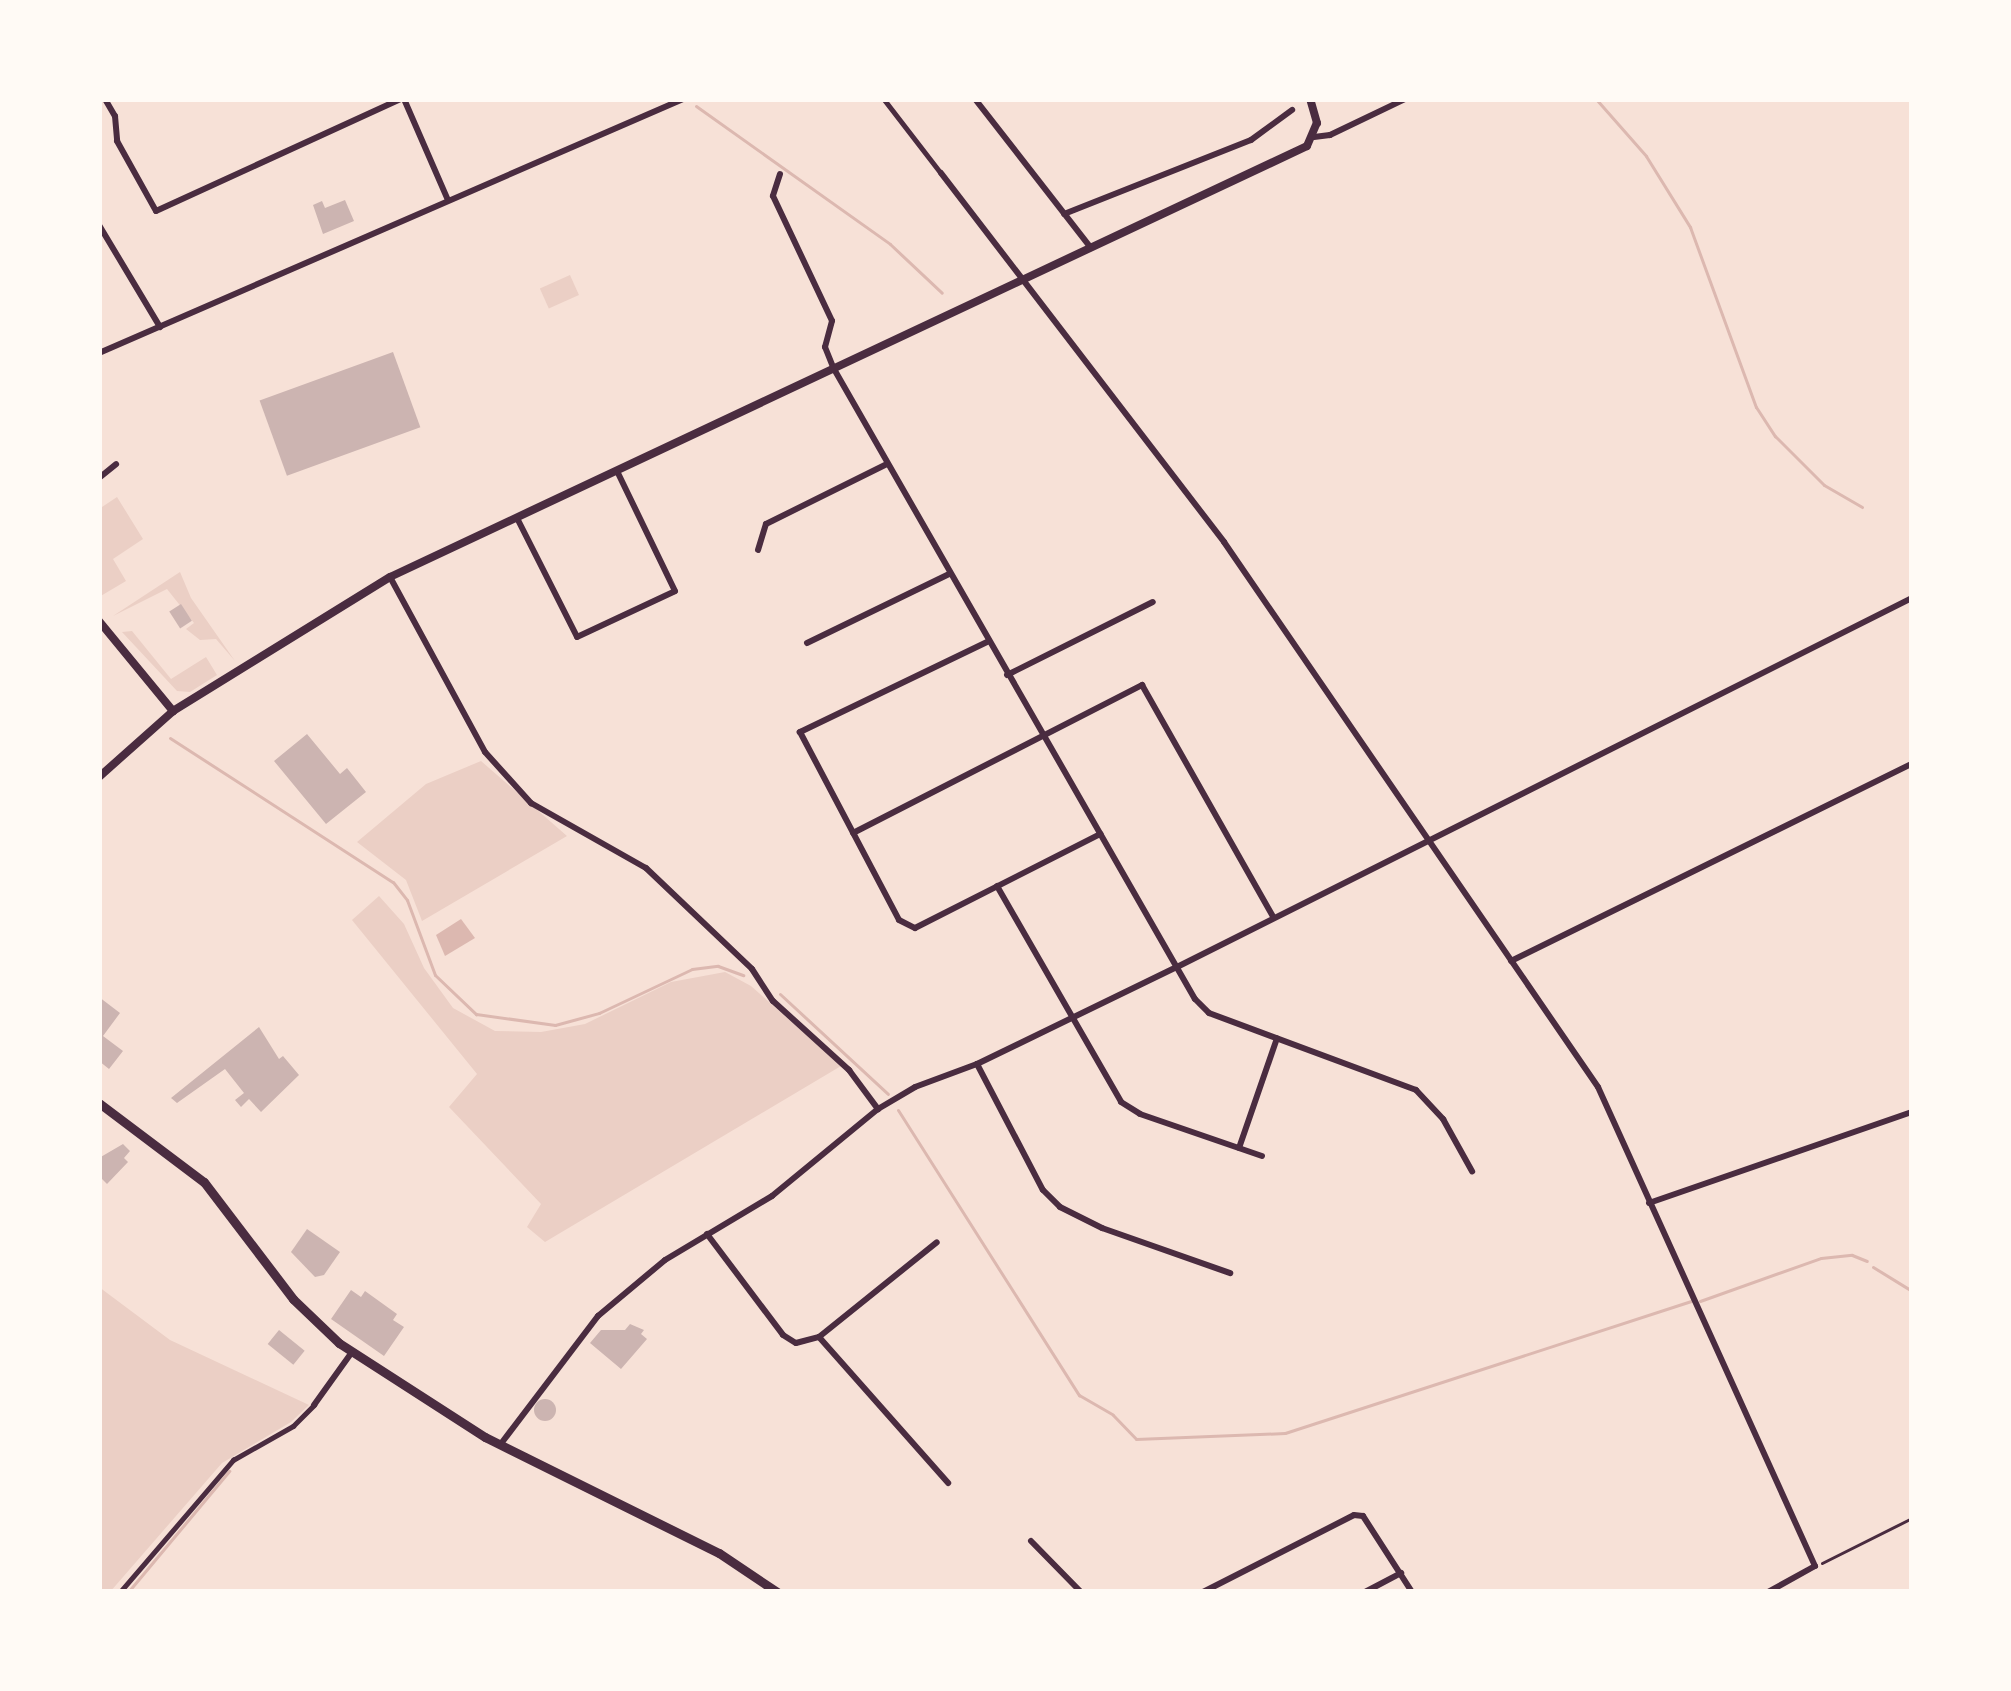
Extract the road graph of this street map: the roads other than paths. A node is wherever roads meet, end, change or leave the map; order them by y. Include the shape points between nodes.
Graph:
1 (105, 99) edge
2 (403, 99) edge
3 (884, 99) edge
4 (975, 99) edge
5 (1310, 99) edge
6 (1405, 99) edge
7 (681, 100) edge
8 (1292, 110) dead end
9 (1314, 137) junction
10 (941, 173) joint
11 (780, 174) dead end
12 (448, 201) junction
13 (1064, 214) junction
14 (99, 225) edge
15 (1090, 248) junction
16 (1024, 279) junction
17 (160, 327) junction
18 (99, 353) edge
19 (834, 369) junction
20 (116, 464) dead end
21 (887, 464) junction
22 (617, 470) junction
23 (99, 478) edge
24 (518, 518) junction
25 (758, 550) dead end
26 (949, 574) junction
27 (390, 578) junction
28 (1912, 598) edge
29 (1153, 602) dead end
30 (99, 621) edge
31 (987, 642) junction
32 (807, 643) dead end
33 (1007, 675) junction
34 (173, 711) junction
35 (1043, 736) junction
36 (1912, 764) edge
37 (99, 777) edge
38 (852, 833) junction
39 (1100, 834) junction
40 (1426, 838) junction
41 (997, 886) junction
42 (1273, 917) junction
43 (1511, 961) junction
44 (1177, 967) junction
45 (1072, 1017) junction
46 (1277, 1038) junction
47 (976, 1064) junction
48 (99, 1102) edge
49 (878, 1109) junction
50 (1912, 1112) edge
51 (1239, 1149) junction
52 (1262, 1156) dead end
53 (1472, 1171) dead end
54 (1649, 1203) junction
55 (707, 1234) junction
56 (937, 1242) dead end
57 (1230, 1273) dead end
58 (819, 1337) junction
59 (352, 1352) junction
60 (314, 1405) joint
61 (500, 1445) junction
62 (948, 1483) dead end
63 (1031, 1541) dead end
64 (1401, 1574) junction
65 (120, 1592) edge
66 (777, 1592) edge
67 (1082, 1592) edge
68 (1203, 1592) edge
69 (1365, 1592) edge
70 (1412, 1592) edge
71 (1768, 1592) edge

1 - 2 street via 117,141 156,211
2 - 12 street
3 - 10 street
4 - 13 street
5 - 9 street
6 - 9 street
7 - 12 street
8 - 13 street via 1252,140
9 - 15 street
10 - 16 street
11 - 19 street via 772,196 832,321 825,347
12 - 17 street
13 - 15 street
14 - 17 street
15 - 16 street
16 - 19 street
16 - 40 street via 1224,542
17 - 18 street
19 - 21 street
19 - 22 street
20 - 23 street
21 - 25 street via 766,524
21 - 26 street
22 - 24 street
22 - 24 street via 675,591 577,637
24 - 27 street
26 - 31 street
26 - 32 street
27 - 34 street
27 - 49 street via 485,752 531,803 646,868 849,1070
28 - 40 street
29 - 33 street
30 - 34 street
31 - 33 street
31 - 38 street via 800,731
33 - 35 street
34 - 37 street
35 - 38 street
35 - 39 street
35 - 42 street via 1142,686
36 - 43 street
38 - 41 street via 908,928
39 - 41 street
39 - 44 street
40 - 42 street
40 - 43 street
41 - 45 street
42 - 44 street
43 - 54 street via 1598,1087
44 - 45 street
44 - 46 street via 1209,1013
45 - 47 street
45 - 51 street via 1121,1102
46 - 51 street
46 - 53 street via 1416,1090
47 - 49 street
47 - 57 street via 1042,1190 1060,1207
48 - 59 main road via 204,1182 293,1300
49 - 55 street via 772,1196
50 - 54 street
51 - 52 street
54 - 71 street via 1815,1566
55 - 58 street via 783,1335 796,1342
55 - 61 street via 582,1332
56 - 58 street
58 - 62 street
59 - 60 street
59 - 61 main road
60 - 65 street via 233,1460
61 - 66 main road via 719,1553
63 - 67 street
64 - 68 street via 1364,1516 1354,1515
64 - 69 street
64 - 70 street

